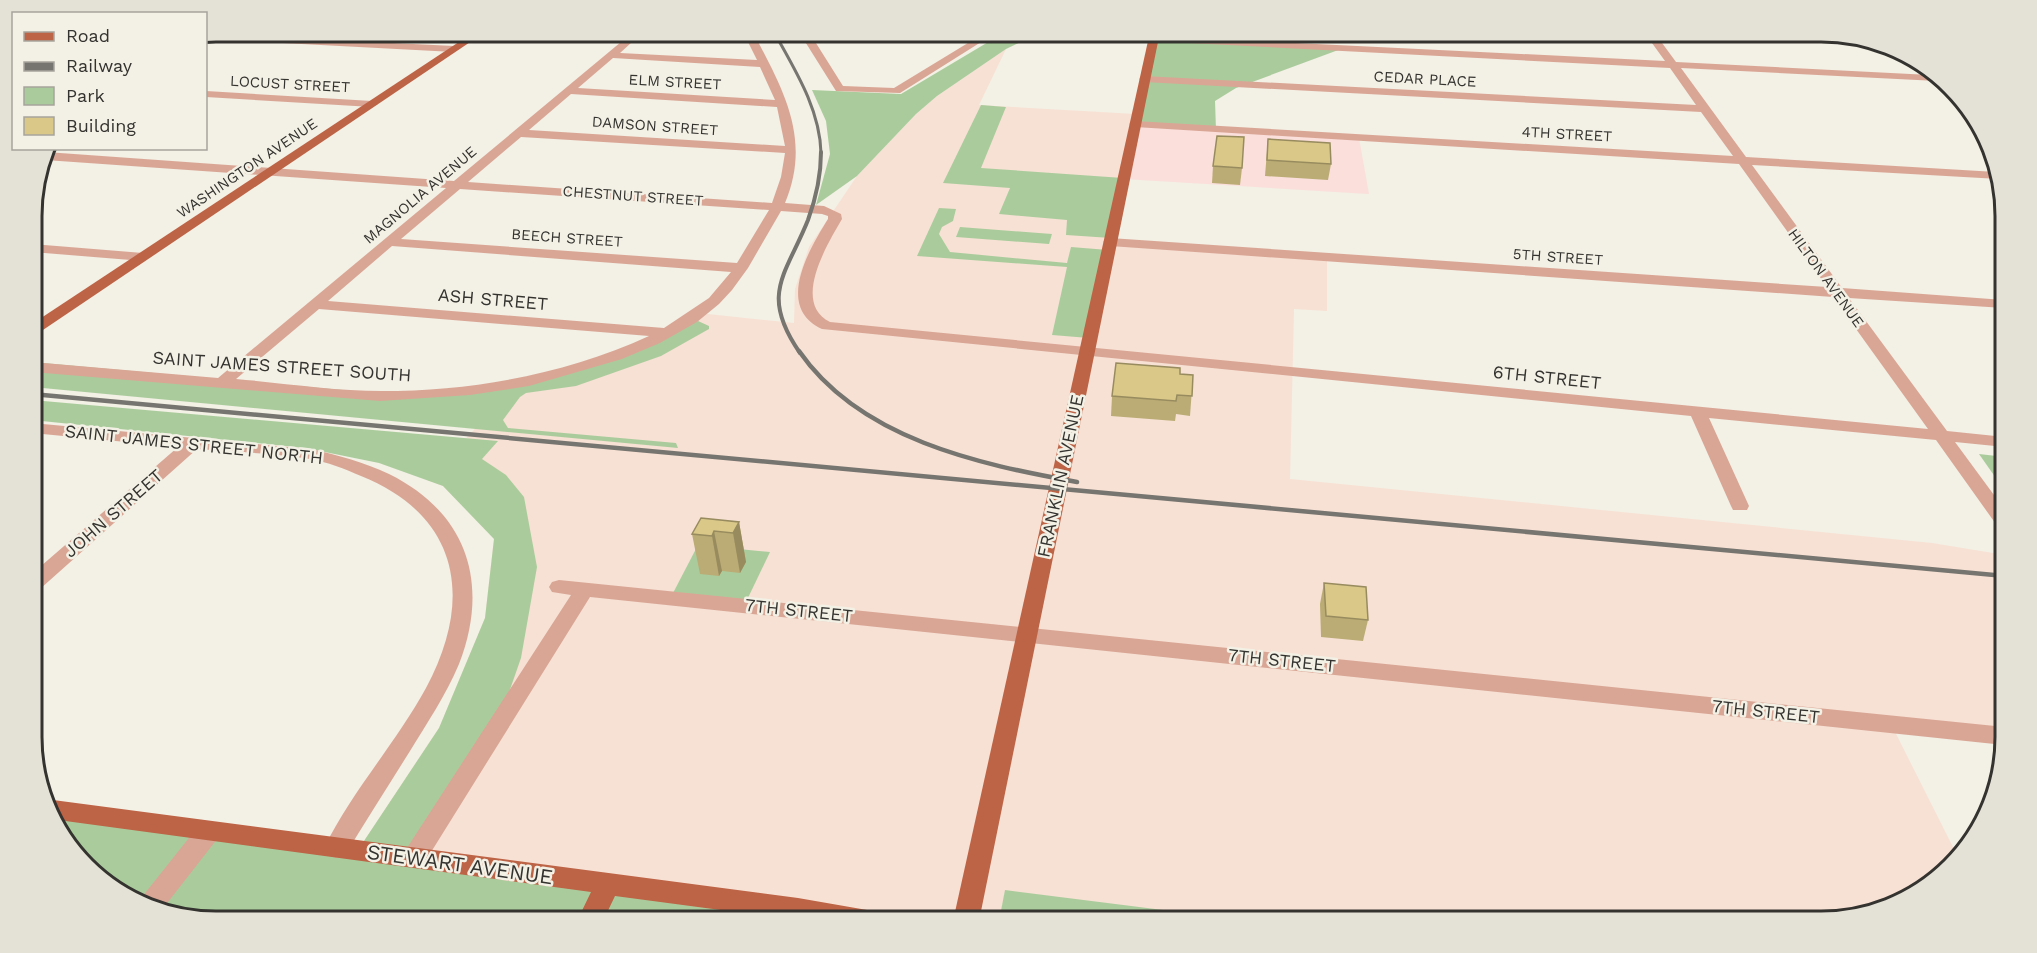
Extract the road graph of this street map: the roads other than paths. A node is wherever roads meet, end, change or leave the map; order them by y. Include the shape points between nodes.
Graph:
1 (320, 42) edge
2 (465, 42) edge
3 (626, 42) edge
4 (753, 42) edge
5 (810, 42) edge
6 (975, 42) edge
7 (1152, 42) edge
8 (1275, 42) edge
9 (1656, 42) edge
10 (454, 49) junction
11 (610, 55) junction
12 (764, 64) junction
13 (1674, 65) junction
14 (1926, 78) edge
15 (1144, 79) junction
16 (567, 91) junction
17 (207, 94) edge
18 (372, 104) junction
19 (781, 104) junction
20 (1705, 109) junction
21 (1135, 124) junction
22 (519, 133) junction
23 (790, 150) junction
24 (53, 157) edge
25 (1742, 160) junction
26 (272, 171) junction
27 (1990, 176) edge
28 (458, 184) junction
29 (778, 207) junction
30 (390, 242) junction
31 (1110, 242) junction
32 (42, 249) edge
33 (143, 257) junction
34 (741, 268) junction
35 (1837, 292) junction
36 (1995, 303) edge
37 (316, 304) junction
38 (42, 323) edge
39 (666, 333) junction
40 (1086, 351) junction
41 (42, 368) edge
42 (223, 382) junction
43 (1697, 411) junction
44 (42, 429) edge
45 (1940, 435) junction
46 (1995, 441) edge
47 (194, 442) junction
48 (1740, 506) dead end
49 (1995, 509) edge
50 (42, 576) edge
51 (559, 586) dead end
52 (585, 589) junction
53 (1027, 633) junction
54 (1995, 735) edge
55 (58, 811) edge
56 (209, 831) junction
57 (336, 848) junction
58 (414, 858) junction
59 (608, 884) junction
60 (154, 900) edge
61 (595, 911) edge
62 (810, 911) edge
63 (968, 911) edge

1 - 10 street
2 - 10 main road, WASHINGTON AVENUE
3 - 11 street, MAGNOLIA AVENUE
4 - 12 street, SAINT JAMES STREET SOUTH
5 - 6 street via 840,89 896,91
7 - 15 main road, FRANKLIN AVENUE
8 - 13 street
9 - 13 street, HILTON AVENUE
10 - 18 main road, WASHINGTON AVENUE
11 - 12 street
11 - 16 street, MAGNOLIA AVENUE
12 - 19 street, SAINT JAMES STREET SOUTH
13 - 14 street
13 - 20 street, HILTON AVENUE
15 - 20 street, CEDAR PLACE
15 - 21 main road, FRANKLIN AVENUE
16 - 19 street, ELM STREET
16 - 22 street, MAGNOLIA AVENUE
17 - 18 street, LOCUST STREET
18 - 26 main road, WASHINGTON AVENUE
19 - 23 street, SAINT JAMES STREET SOUTH
20 - 25 street, HILTON AVENUE
21 - 25 street, 4TH STREET
21 - 31 main road, FRANKLIN AVENUE
22 - 23 street, DAMSON STREET
22 - 28 street, MAGNOLIA AVENUE
23 - 29 street, SAINT JAMES STREET SOUTH via 787,183
24 - 26 street, CHESTNUT STREET
25 - 27 street, 4TH STREET
25 - 35 street, HILTON AVENUE
26 - 28 street, CHESTNUT STREET
26 - 33 main road, WASHINGTON AVENUE
28 - 29 street, CHESTNUT STREET
28 - 30 street, MAGNOLIA AVENUE
29 - 34 street, SAINT JAMES STREET SOUTH
29 - 40 street, CHESTNUT STREET via 824,210 835,217 814,255 808,275 810,312 820,324
30 - 34 street, BEECH STREET
30 - 37 street, MAGNOLIA AVENUE
31 - 35 street, 5TH STREET
31 - 40 main road, FRANKLIN AVENUE
32 - 33 street
33 - 38 main road, WASHINGTON AVENUE
34 - 39 street, SAINT JAMES STREET SOUTH via 716,300
35 - 36 street, 5TH STREET
35 - 45 street, HILTON AVENUE
37 - 39 street, ASH STREET
37 - 42 street, MAGNOLIA AVENUE
39 - 42 street, SAINT JAMES STREET SOUTH via 580,369 466,392 380,396
40 - 43 street, 6TH STREET
40 - 53 main road, FRANKLIN AVENUE
41 - 42 street, SAINT JAMES STREET SOUTH
43 - 45 street, 6TH STREET
43 - 48 street
44 - 47 street, SAINT JAMES STREET NORTH
45 - 46 street, 6TH STREET
45 - 49 street, HILTON AVENUE
47 - 50 street, JOHN STREET
47 - 57 street, SAINT JAMES STREET NORTH via 311,454 366,469 415,496 450,538 459,562 462,612 453,652 433,696
51 - 52 street, 7TH STREET
52 - 53 street, 7TH STREET
52 - 58 street
53 - 54 street, 7TH STREET
53 - 63 main road, FRANKLIN AVENUE
55 - 56 main road, STEWART AVENUE
56 - 57 main road, STEWART AVENUE
56 - 60 street
57 - 58 main road, STEWART AVENUE
58 - 59 main road, STEWART AVENUE
59 - 61 main road
59 - 62 main road, STEWART AVENUE

